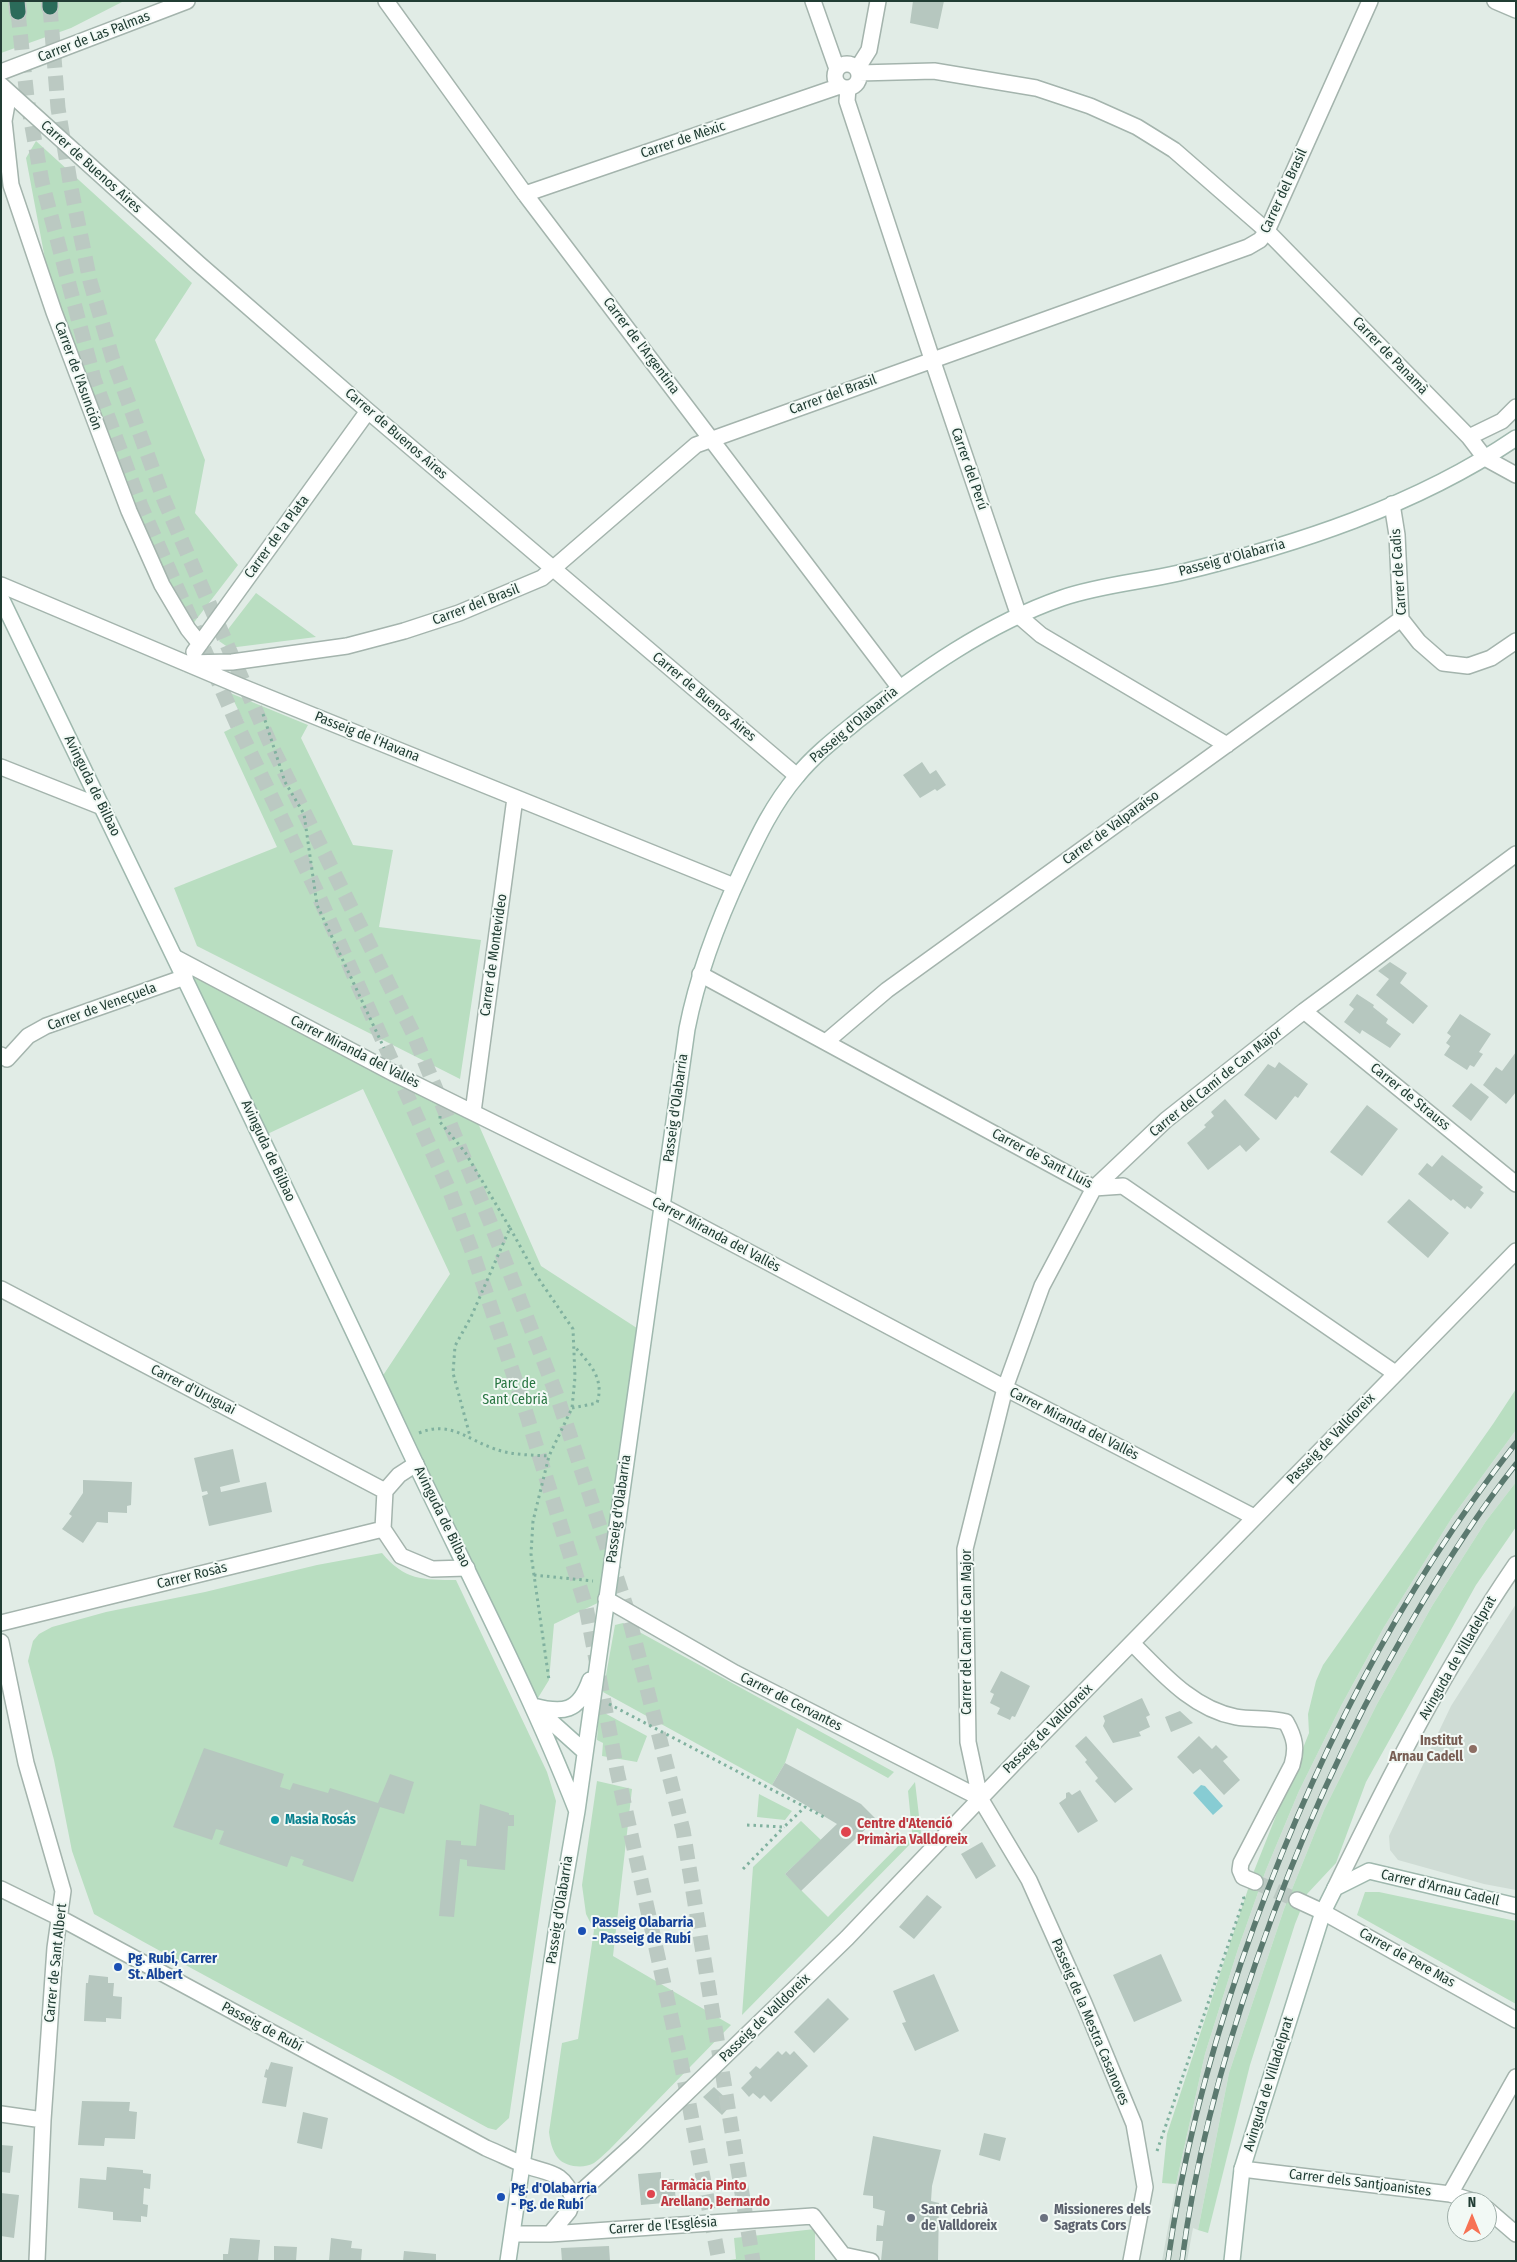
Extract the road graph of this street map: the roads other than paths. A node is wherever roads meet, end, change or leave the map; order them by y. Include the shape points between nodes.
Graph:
1 (187, 1) edge
2 (386, 1) edge
3 (813, 1) edge
4 (878, 1) edge
5 (1370, 1) edge
6 (1495, 1) edge
7 (1516, 10) edge
8 (837, 69) junction
9 (858, 71) junction
10 (1, 72) edge
11 (844, 87) junction
12 (5, 89) edge
13 (525, 194) junction
14 (1267, 231) junction
15 (932, 359) junction
16 (1516, 407) edge
17 (368, 411) junction
18 (1469, 437) junction
19 (1516, 438) edge
20 (712, 440) junction
21 (1486, 458) junction
22 (1516, 475) edge
23 (1392, 504) junction
24 (554, 569) junction
25 (1, 585) edge
26 (1, 598) edge
27 (1019, 616) junction
28 (1400, 619) junction
29 (1516, 641) edge
30 (200, 644) junction
31 (186, 663) junction
32 (899, 687) junction
33 (1227, 744) junction
34 (1, 767) edge
35 (797, 776) junction
36 (515, 798) junction
37 (102, 807) junction
38 (1516, 854) edge
39 (734, 886) junction
40 (176, 958) junction
41 (700, 974) junction
42 (185, 977) junction
43 (1304, 1011) junction
44 (827, 1041) junction
45 (3, 1061) edge
46 (473, 1112) junction
47 (1516, 1184) edge
48 (1094, 1188) junction
49 (662, 1206) junction
50 (1516, 1251) edge
51 (1, 1289) edge
52 (1395, 1373) junction
53 (1005, 1388) junction
54 (416, 1464) junction
55 (385, 1490) junction
56 (1254, 1517) junction
57 (383, 1529) junction
58 (1516, 1564) edge
59 (467, 1568) junction
60 (606, 1599) junction
61 (1, 1623) edge
62 (1, 1642) edge
63 (1133, 1644) junction
64 (598, 1658) junction
65 (533, 1706) junction
66 (585, 1752) junction
67 (980, 1798) junction
68 (577, 1811) junction
69 (1255, 1882) tunnel mouth
70 (1335, 1888) junction
71 (1, 1889) edge
72 (1297, 1900) tunnel mouth
73 (1516, 1906) edge
74 (1323, 1912) junction
75 (60, 1918) junction
76 (1516, 2020) edge
77 (1516, 2077) edge
78 (1, 2114) edge
79 (43, 2120) junction
80 (523, 2165) junction
81 (1242, 2169) junction
82 (1451, 2192) edge
83 (1447, 2194) edge
84 (573, 2199) junction
85 (1497, 2218) edge
86 (513, 2234) junction
87 (550, 2234) junction
88 (1516, 2234) edge
89 (37, 2261) edge
90 (508, 2261) edge
91 (871, 2261) edge
92 (1131, 2261) edge
93 (1232, 2261) edge

1 - 10 street, Carrer de Las Palmas
2 - 13 street, Carrer de l'Argentina
3 - 8 street
4 - 9 street via 869,50
5 - 14 street, Carrer del Brasil
6 - 7 street
8 - 9 street via 846,63
8 - 11 street via 834,76
9 - 11 street via 856,85
9 - 14 street, Carrer de Panamà via 934,71 978,77 1036,88 1090,106 1174,150
11 - 13 street, Carrer de Mèxic
11 - 15 street, Carrer del Perú
12 - 17 street, Carrer de Buenos Aires
12 - 30 street, Carrer de l'Asunción via 4,122 11,185 54,312 128,511 162,585
13 - 20 street, Carrer de l'Argentina
14 - 15 street, Carrer del Brasil via 1248,247
14 - 18 street, Carrer de Panamà
15 - 20 street, Carrer del Brasil
15 - 27 street, Carrer del Perú
16 - 18 street via 1502,421
17 - 24 street, Carrer de Buenos Aires
17 - 30 street, Carrer de la Plata
18 - 21 street, Carrer de Panamà
19 - 21 street, Passeig d'Olabarria
20 - 24 street, Carrer del Brasil via 685,453
20 - 32 street, Carrer de l'Argentina
21 - 22 street, Carrer de Panamà
21 - 23 street, Passeig d'Olabarria
23 - 27 street, Passeig d'Olabarria via 1291,543 1177,573 1105,586 1062,598
23 - 28 street, Carrer de Cadis via 1397,535
24 - 31 street, Carrer del Brasil via 518,589 404,631 347,646 232,662
24 - 35 street, Carrer de Buenos Aires
25 - 31 street, Passeig de l'Havana
26 - 37 street, Avinguda de Bilbao
27 - 32 street, Passeig d'Olabarria via 970,642
27 - 33 street via 1041,635
28 - 29 street, Carrer de Cadis via 1419,642 1444,663 1468,666 1491,658
28 - 33 street, Carrer de Valparaíso
30 - 31 street, Carrer de la Plata
31 - 36 street, Passeig de l'Havana
32 - 35 street, Passeig d'Olabarria via 820,751
33 - 44 street, Carrer de Valparaíso via 887,990
34 - 37 street
35 - 39 street, Passeig d'Olabarria via 762,827
36 - 39 street, Passeig de l'Havana
36 - 46 street, Carrer de Montevideo
37 - 40 street, Avinguda de Bilbao
38 - 43 street, Carrer del Camí de Can Major
39 - 41 street, Passeig d'Olabarria
40 - 42 street, Avinguda de Bilbao
40 - 46 street, Carrer Miranda del Vallès
41 - 44 street, Carrer de Sant Lluís
41 - 49 street, Passeig d'Olabarria via 687,1029
42 - 45 street, Carrer de Veneçuela via 46,1026 28,1036
42 - 54 street, Avinguda de Bilbao
43 - 47 street, Carrer de Strauss
43 - 48 street, Carrer del Camí de Can Major via 1166,1120
44 - 48 street, Carrer de Sant Lluís
46 - 49 street, Carrer Miranda del Vallès
48 - 52 street, Carrer de Sant Lluís via 1123,1186
48 - 53 street, Carrer del Camí de Can Major via 1042,1286
49 - 53 street, Carrer Miranda del Vallès
49 - 60 street, Passeig d'Olabarria
50 - 52 street, Passeig de Valldoreix
51 - 55 street, Carrer d'Uruguai
52 - 56 street, Passeig de Valldoreix
53 - 56 street, Carrer Miranda del Vallès
53 - 67 street, Carrer del Camí de Can Major via 966,1549 968,1742
54 - 55 street
54 - 59 street, Avinguda de Bilbao
55 - 57 street
56 - 63 street, Passeig de Valldoreix
57 - 59 street via 401,1556 432,1569
57 - 61 street, Carrer Rosàs
58 - 70 street, Avinguda de Villadelprat via 1394,1769
59 - 65 street, Avinguda de Bilbao
60 - 64 street, Passeig d'Olabarria
60 - 67 street, Carrer de Cervantes via 735,1673
62 - 75 street, Carrer de Sant Albert via 26,1763 63,1890
63 - 67 street, Passeig de Valldoreix
63 - 69 street via 1173,1685 1210,1707 1236,1717 1272,1718 1286,1722 1294,1735 1296,1750 1292,1765 1241,1863 1243,1877
64 - 65 street via 586,1692 570,1708 561,1711
64 - 66 street, Passeig d'Olabarria
65 - 66 street
65 - 68 street, Avinguda de Bilbao
66 - 68 street, Passeig d'Olabarria
67 - 84 street, Passeig de Valldoreix via 847,1938
67 - 92 street, Passeig de la Mestra Casanoves via 1028,1880 1134,2124 1145,2187
68 - 80 street, Passeig d'Olabarria
70 - 73 street, Carrer d'Arnau Cadell via 1369,1871
70 - 74 street
71 - 75 street, Passeig de Rubí
72 - 74 street, Carrer de Pere Mas
74 - 76 street, Carrer de Pere Mas
74 - 81 street, Avinguda de Villadelprat
75 - 79 street, Carrer de Sant Albert
75 - 80 street, Passeig de Rubí
77 - 82 street
78 - 79 street
79 - 89 street, Carrer de Sant Albert
80 - 84 street, Passeig de Rubí via 551,2172 564,2180
80 - 86 street, Passeig d'Olabarria
81 - 83 street, Carrer dels Santjoanistes
81 - 93 street, Avinguda de Villadelprat
84 - 87 street, Passeig de Valldoreix via 569,2211
85 - 88 street
86 - 87 street, Carrer de l'Església
86 - 90 street, Passeig d'Olabarria
87 - 91 street, Carrer de l'Església via 813,2216 843,2255

